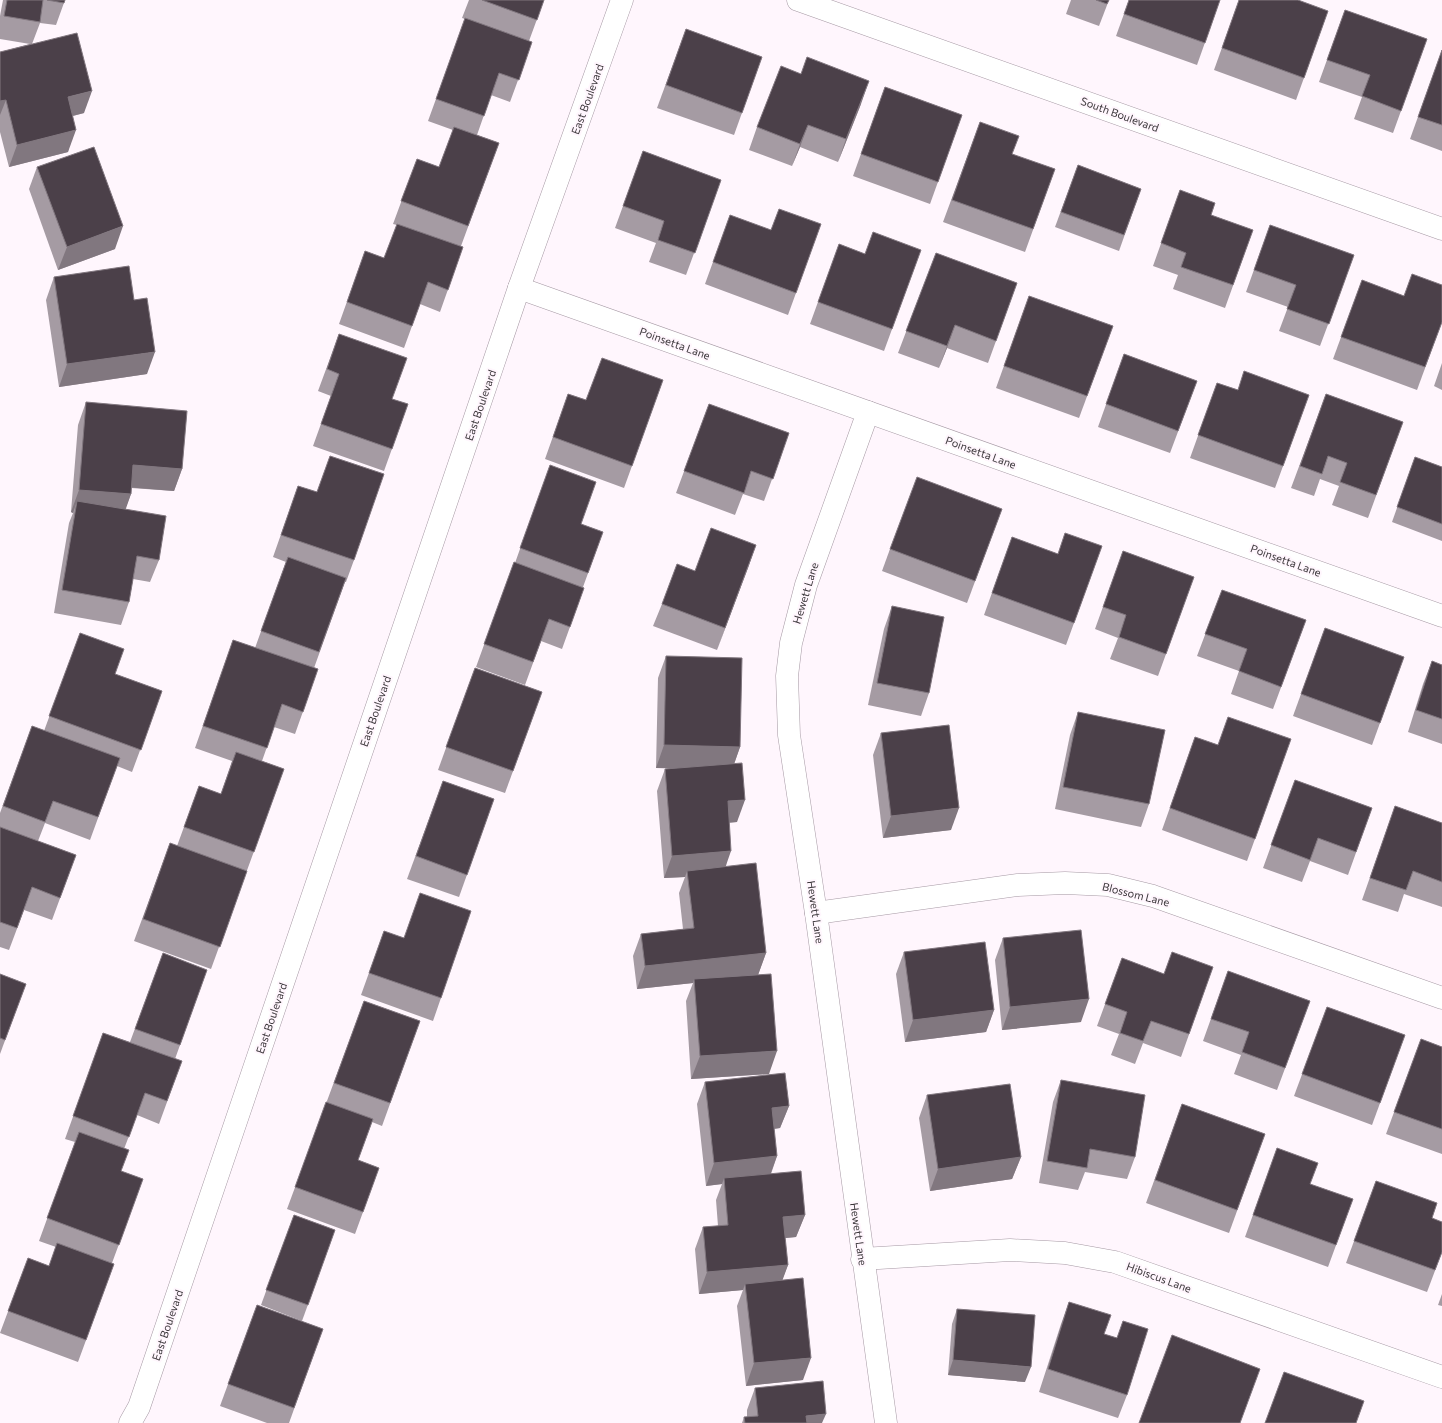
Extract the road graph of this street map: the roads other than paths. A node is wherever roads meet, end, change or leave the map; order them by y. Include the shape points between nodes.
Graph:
1 (622, 0) edge
2 (798, 0) edge
3 (1442, 229) edge
4 (519, 288) junction
5 (868, 412) junction
6 (1442, 616) edge
7 (816, 914) junction
8 (1442, 998) edge
9 (862, 1259) junction
10 (1442, 1377) edge
11 (130, 1423) edge
12 (886, 1423) edge

1 - 4 street, East Boulevard
2 - 3 street, South Boulevard
4 - 5 street, Poinsetta Lane
4 - 11 street, East Boulevard via 139,1407
5 - 6 street, Poinsetta Lane
5 - 7 street, Hewett Lane via 806,586 791,643 787,676 789,735
7 - 8 street, Blossom Lane via 1018,884 1065,883 1108,886 1153,896
7 - 9 street, Hewett Lane
9 - 10 street, Hibiscus Lane via 1010,1250 1065,1252 1115,1262
9 - 12 street, Hewett Lane

